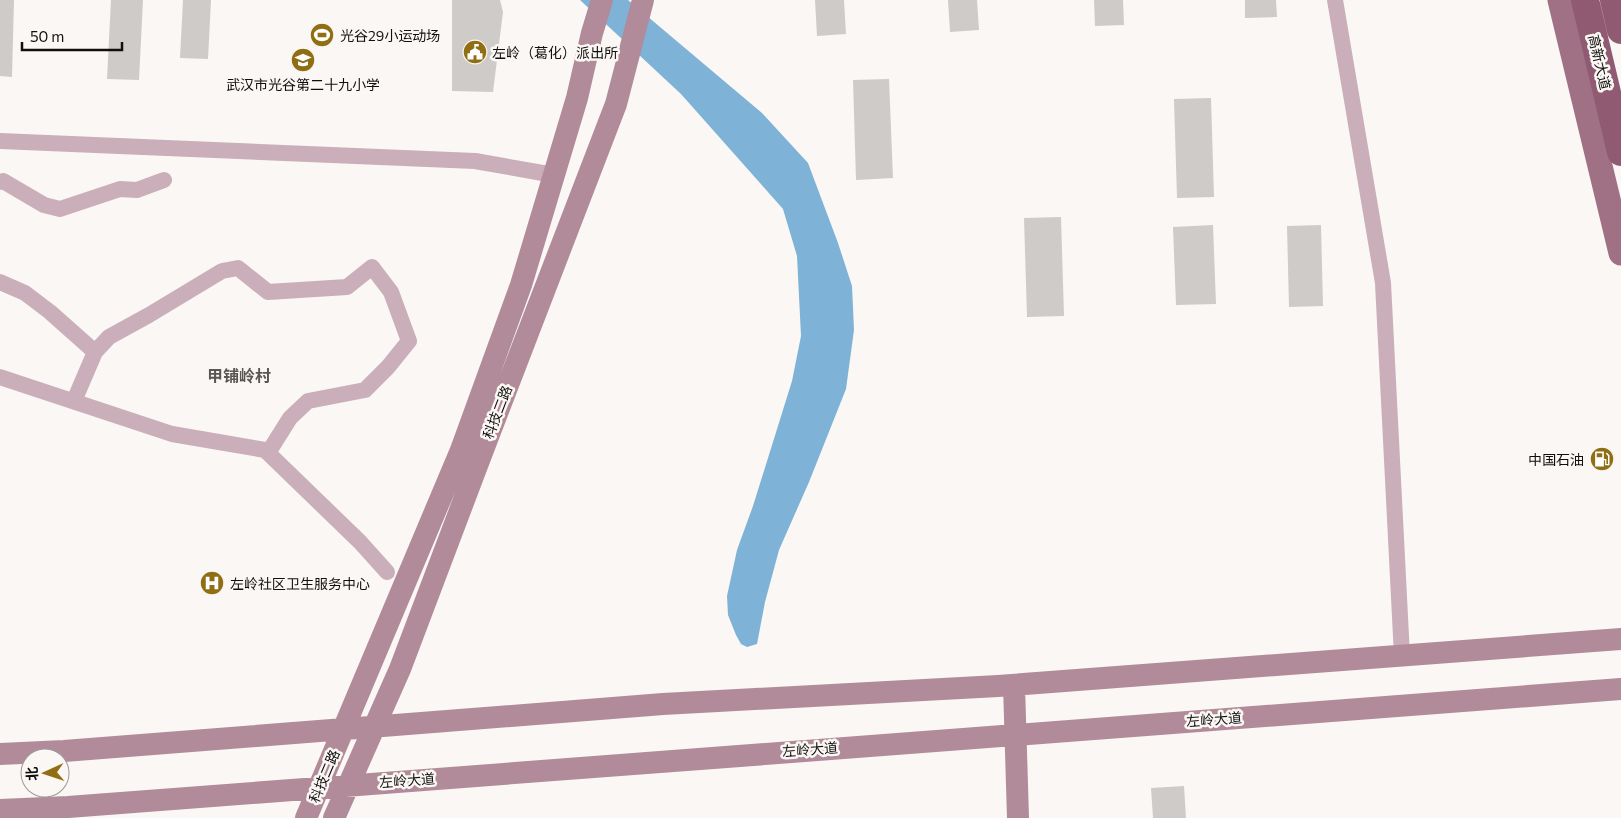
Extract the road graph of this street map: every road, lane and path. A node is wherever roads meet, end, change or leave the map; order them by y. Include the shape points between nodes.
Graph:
1 (602, 0) edge
2 (1335, 0) edge
3 (1560, 0) edge
4 (1585, 0) edge
5 (1614, 0) edge
6 (642, 3) edge
7 (1621, 30) edge
8 (0, 141) edge
9 (1621, 152) edge
10 (554, 175) junction
11 (164, 180) dead end
12 (0, 182) edge
13 (1621, 253) edge
14 (0, 282) edge
15 (95, 352) junction
16 (0, 377) edge
17 (74, 401) junction
18 (268, 453) junction
19 (387, 572) dead end
20 (1621, 640) edge
21 (1402, 656) junction
22 (1014, 685) junction
23 (1621, 688) edge
24 (375, 727) junction
25 (343, 729) junction
26 (1015, 734) junction
27 (0, 754) edge
28 (349, 785) junction
29 (319, 787) junction
30 (0, 810) edge
31 (306, 818) edge
32 (334, 818) edge
33 (1018, 818) edge

1 - 10 street, 科技二路
2 - 21 street via 1383,283
3 - 13 main road
4 - 9 highway, 高新大道
5 - 7 highway, 高新大道
6 - 24 street, 科技二路 via 616,104
8 - 10 street via 474,161
10 - 25 street, 科技二路 via 521,285 461,450
11 - 12 street via 137,190 120,189 60,209
14 - 15 street via 25,293
15 - 17 street
15 - 18 street via 109,337 222,271 238,268 268,292 347,287 372,267 391,292 409,340 388,368 365,390 308,400 290,418
16 - 17 street
17 - 18 street via 172,434
18 - 19 street
20 - 21 street
21 - 22 street
22 - 24 street via 662,704
22 - 26 street
23 - 26 street, 左岭大道
24 - 25 street
24 - 28 street, 科技二路
25 - 27 street
25 - 29 street, 科技二路
26 - 28 street, 左岭大道
26 - 33 street
28 - 29 street, 左岭大道
28 - 32 street, 科技二路
29 - 30 street, 左岭大道
29 - 31 street, 科技二路

